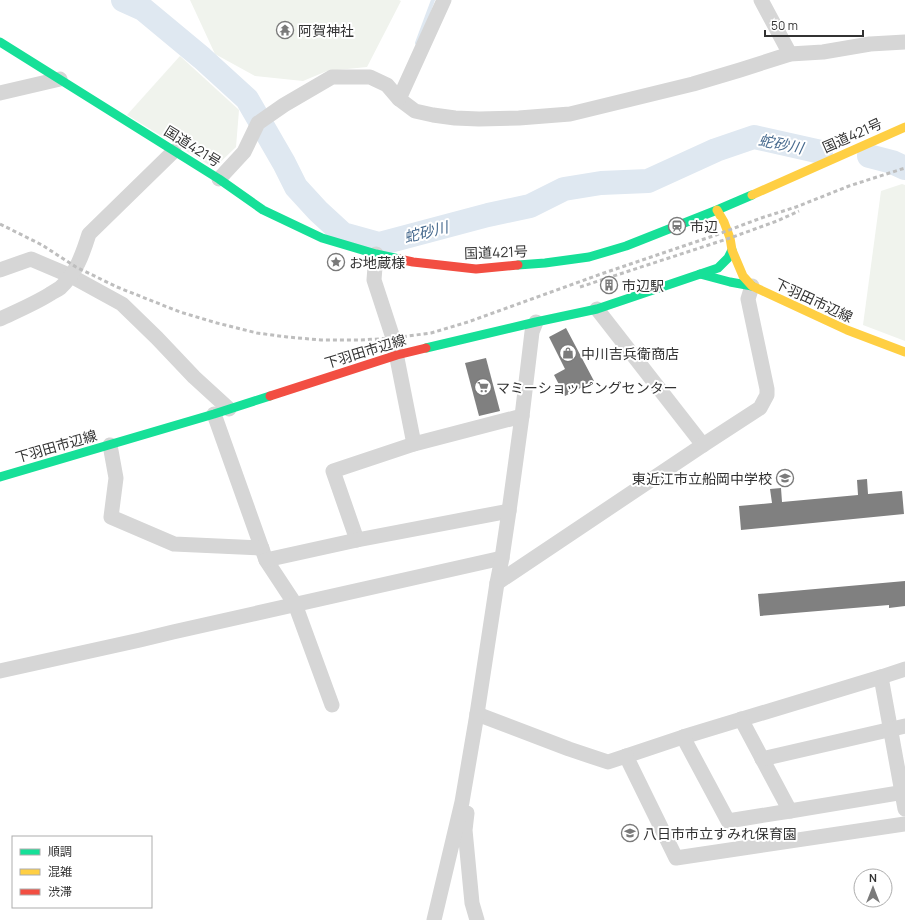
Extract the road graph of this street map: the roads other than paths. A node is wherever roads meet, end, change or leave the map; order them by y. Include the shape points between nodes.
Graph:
1 (444, 0) edge
2 (761, 0) edge
3 (0, 42) edge
4 (905, 42) edge
5 (790, 54) junction
6 (60, 79) junction
7 (0, 93) edge
8 (399, 99) junction
9 (905, 127) edge
10 (174, 151) junction
11 (219, 180) junction
12 (717, 210) junction
13 (732, 250) junction
14 (376, 254) junction
15 (0, 270) edge
16 (700, 274) junction
17 (71, 276) junction
18 (752, 286) junction
19 (598, 309) junction
20 (0, 319) edge
21 (536, 322) junction
22 (905, 352) edge
23 (397, 355) junction
24 (229, 409) junction
25 (214, 414) junction
26 (522, 416) junction
27 (414, 444) junction
28 (110, 445) junction
29 (703, 445) junction
30 (0, 477) edge
31 (509, 511) junction
32 (356, 540) junction
33 (264, 554) junction
34 (502, 558) junction
35 (497, 583) junction
36 (295, 604) junction
37 (905, 668) edge
38 (0, 671) edge
39 (881, 677) junction
40 (332, 705) dead end
41 (477, 714) junction
42 (741, 719) junction
43 (905, 726) edge
44 (890, 729) junction
45 (683, 737) junction
46 (626, 756) junction
47 (762, 759) junction
48 (904, 793) edge
49 (462, 802) junction
50 (905, 809) edge
51 (790, 811) junction
52 (905, 824) edge
53 (434, 920) edge
54 (477, 920) edge

1 - 8 street
2 - 5 street
3 - 6 main road, 国道421号
4 - 5 street
5 - 8 street via 693,84 570,114 519,118 455,118 415,111
6 - 7 street
6 - 10 main road, 国道421号
8 - 11 street via 387,85 370,78 332,77 258,123 244,152
9 - 12 main road, 国道421号
10 - 11 main road, 国道421号
10 - 17 street via 89,234
11 - 14 main road, 国道421号 via 263,210 322,238
12 - 13 main road, 下羽田市辺線 via 730,238
12 - 14 main road, 国道421号 via 626,246 589,257 545,264 476,269 413,262
13 - 16 main road, 下羽田市辺線 via 718,268
13 - 18 main road, 下羽田市辺線 via 743,276
14 - 23 street via 374,280
15 - 17 street via 31,259
16 - 18 main road
16 - 19 main road, 下羽田市辺線
17 - 20 street via 60,288 41,300
17 - 24 street via 122,304
18 - 22 main road, 下羽田市辺線 via 847,330
18 - 29 street via 748,299 768,389 767,396 760,408
19 - 21 main road, 下羽田市辺線
19 - 29 street
21 - 23 main road, 下羽田市辺線
21 - 26 street via 532,332
23 - 24 main road, 下羽田市辺線
23 - 27 street
24 - 25 main road, 下羽田市辺線
25 - 28 main road, 下羽田市辺線
25 - 33 street
26 - 27 street
26 - 31 street
27 - 32 street via 333,471
28 - 30 main road, 下羽田市辺線
28 - 33 street via 116,478 111,517 174,544
29 - 35 street
31 - 32 street
31 - 34 street
32 - 33 street
33 - 36 street
34 - 35 street
34 - 36 street
35 - 41 street
36 - 38 street
36 - 40 street
37 - 39 street
39 - 42 street
39 - 44 street
41 - 46 street via 608,762
41 - 49 street
42 - 45 street
42 - 47 street
43 - 44 street
44 - 47 street
44 - 48 street
45 - 46 street
45 - 51 street via 728,821
46 - 52 street via 676,858
47 - 51 street
48 - 50 street
48 - 51 street
49 - 53 street
49 - 54 street via 467,810 465,830 472,903

